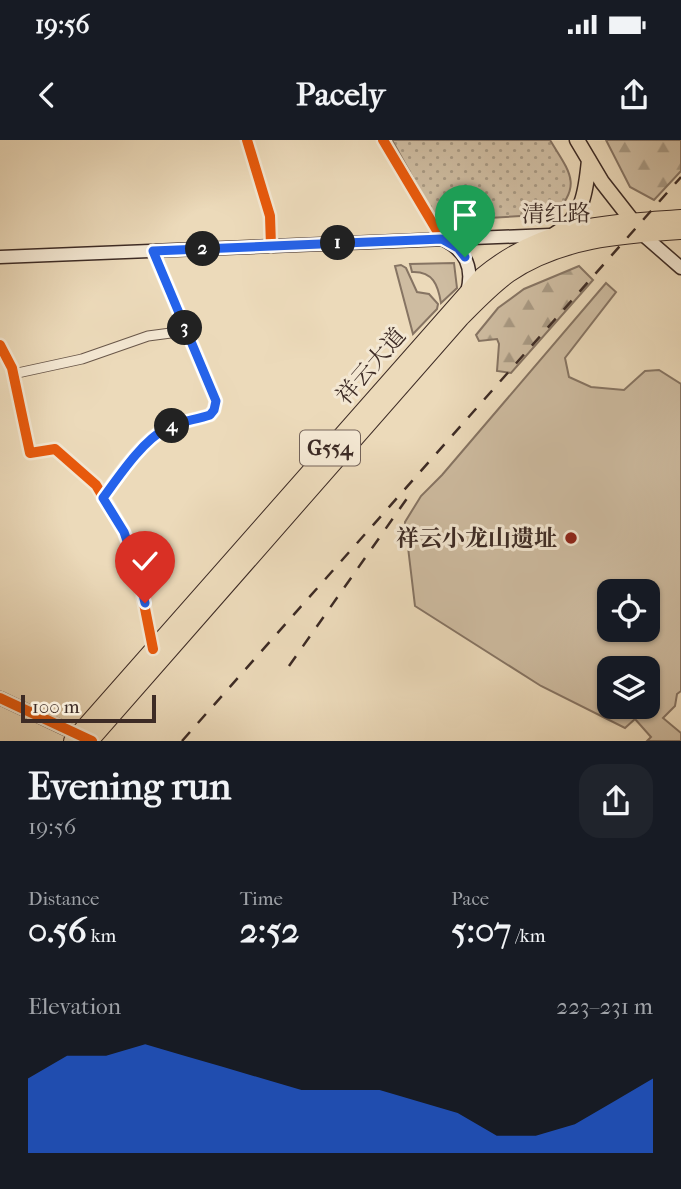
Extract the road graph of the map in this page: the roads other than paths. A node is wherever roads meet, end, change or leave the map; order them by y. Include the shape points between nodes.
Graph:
1 (247, 140) edge
2 (383, 140) edge
3 (578, 140) edge
4 (589, 160) junction
5 (681, 218) edge
6 (631, 220) junction
7 (681, 231) edge
8 (642, 233) junction
9 (554, 235) junction
10 (442, 239) junction
11 (271, 246) junction
12 (153, 251) junction
13 (0, 257) edge
14 (681, 268) edge
15 (467, 292) junction
16 (186, 331) junction
17 (0, 345) edge
18 (13, 374) junction
19 (103, 498) junction
20 (153, 649) junction
21 (0, 698) edge
22 (84, 739) edge

1 - 11 street via 270,216
2 - 10 street
3 - 4 main road
4 - 6 main road
4 - 9 main road via 580,208
5 - 6 highway, 祥云大道 / G554
6 - 8 main road
6 - 9 highway, 祥云大道 / G554
7 - 8 highway, 祥云大道 / G554
8 - 9 main road, 清红路
8 - 14 main road
8 - 22 highway, 祥云大道 / G554 via 565,247 527,263 492,287
9 - 10 main road, 清红路
9 - 15 highway, 祥云大道 / G554 via 498,263
10 - 11 main road, 清红路
10 - 15 main road via 467,260
11 - 12 main road, 清红路
12 - 13 main road, 清红路
12 - 16 street
15 - 20 highway, 祥云大道 / G554
16 - 18 street via 148,336 82,359
16 - 19 street via 216,401 214,410 166,428 121,472
17 - 18 street
18 - 19 street via 30,453 55,449 96,485
19 - 20 street via 124,532 138,573
20 - 22 highway, 祥云大道 / G554
21 - 22 main road

